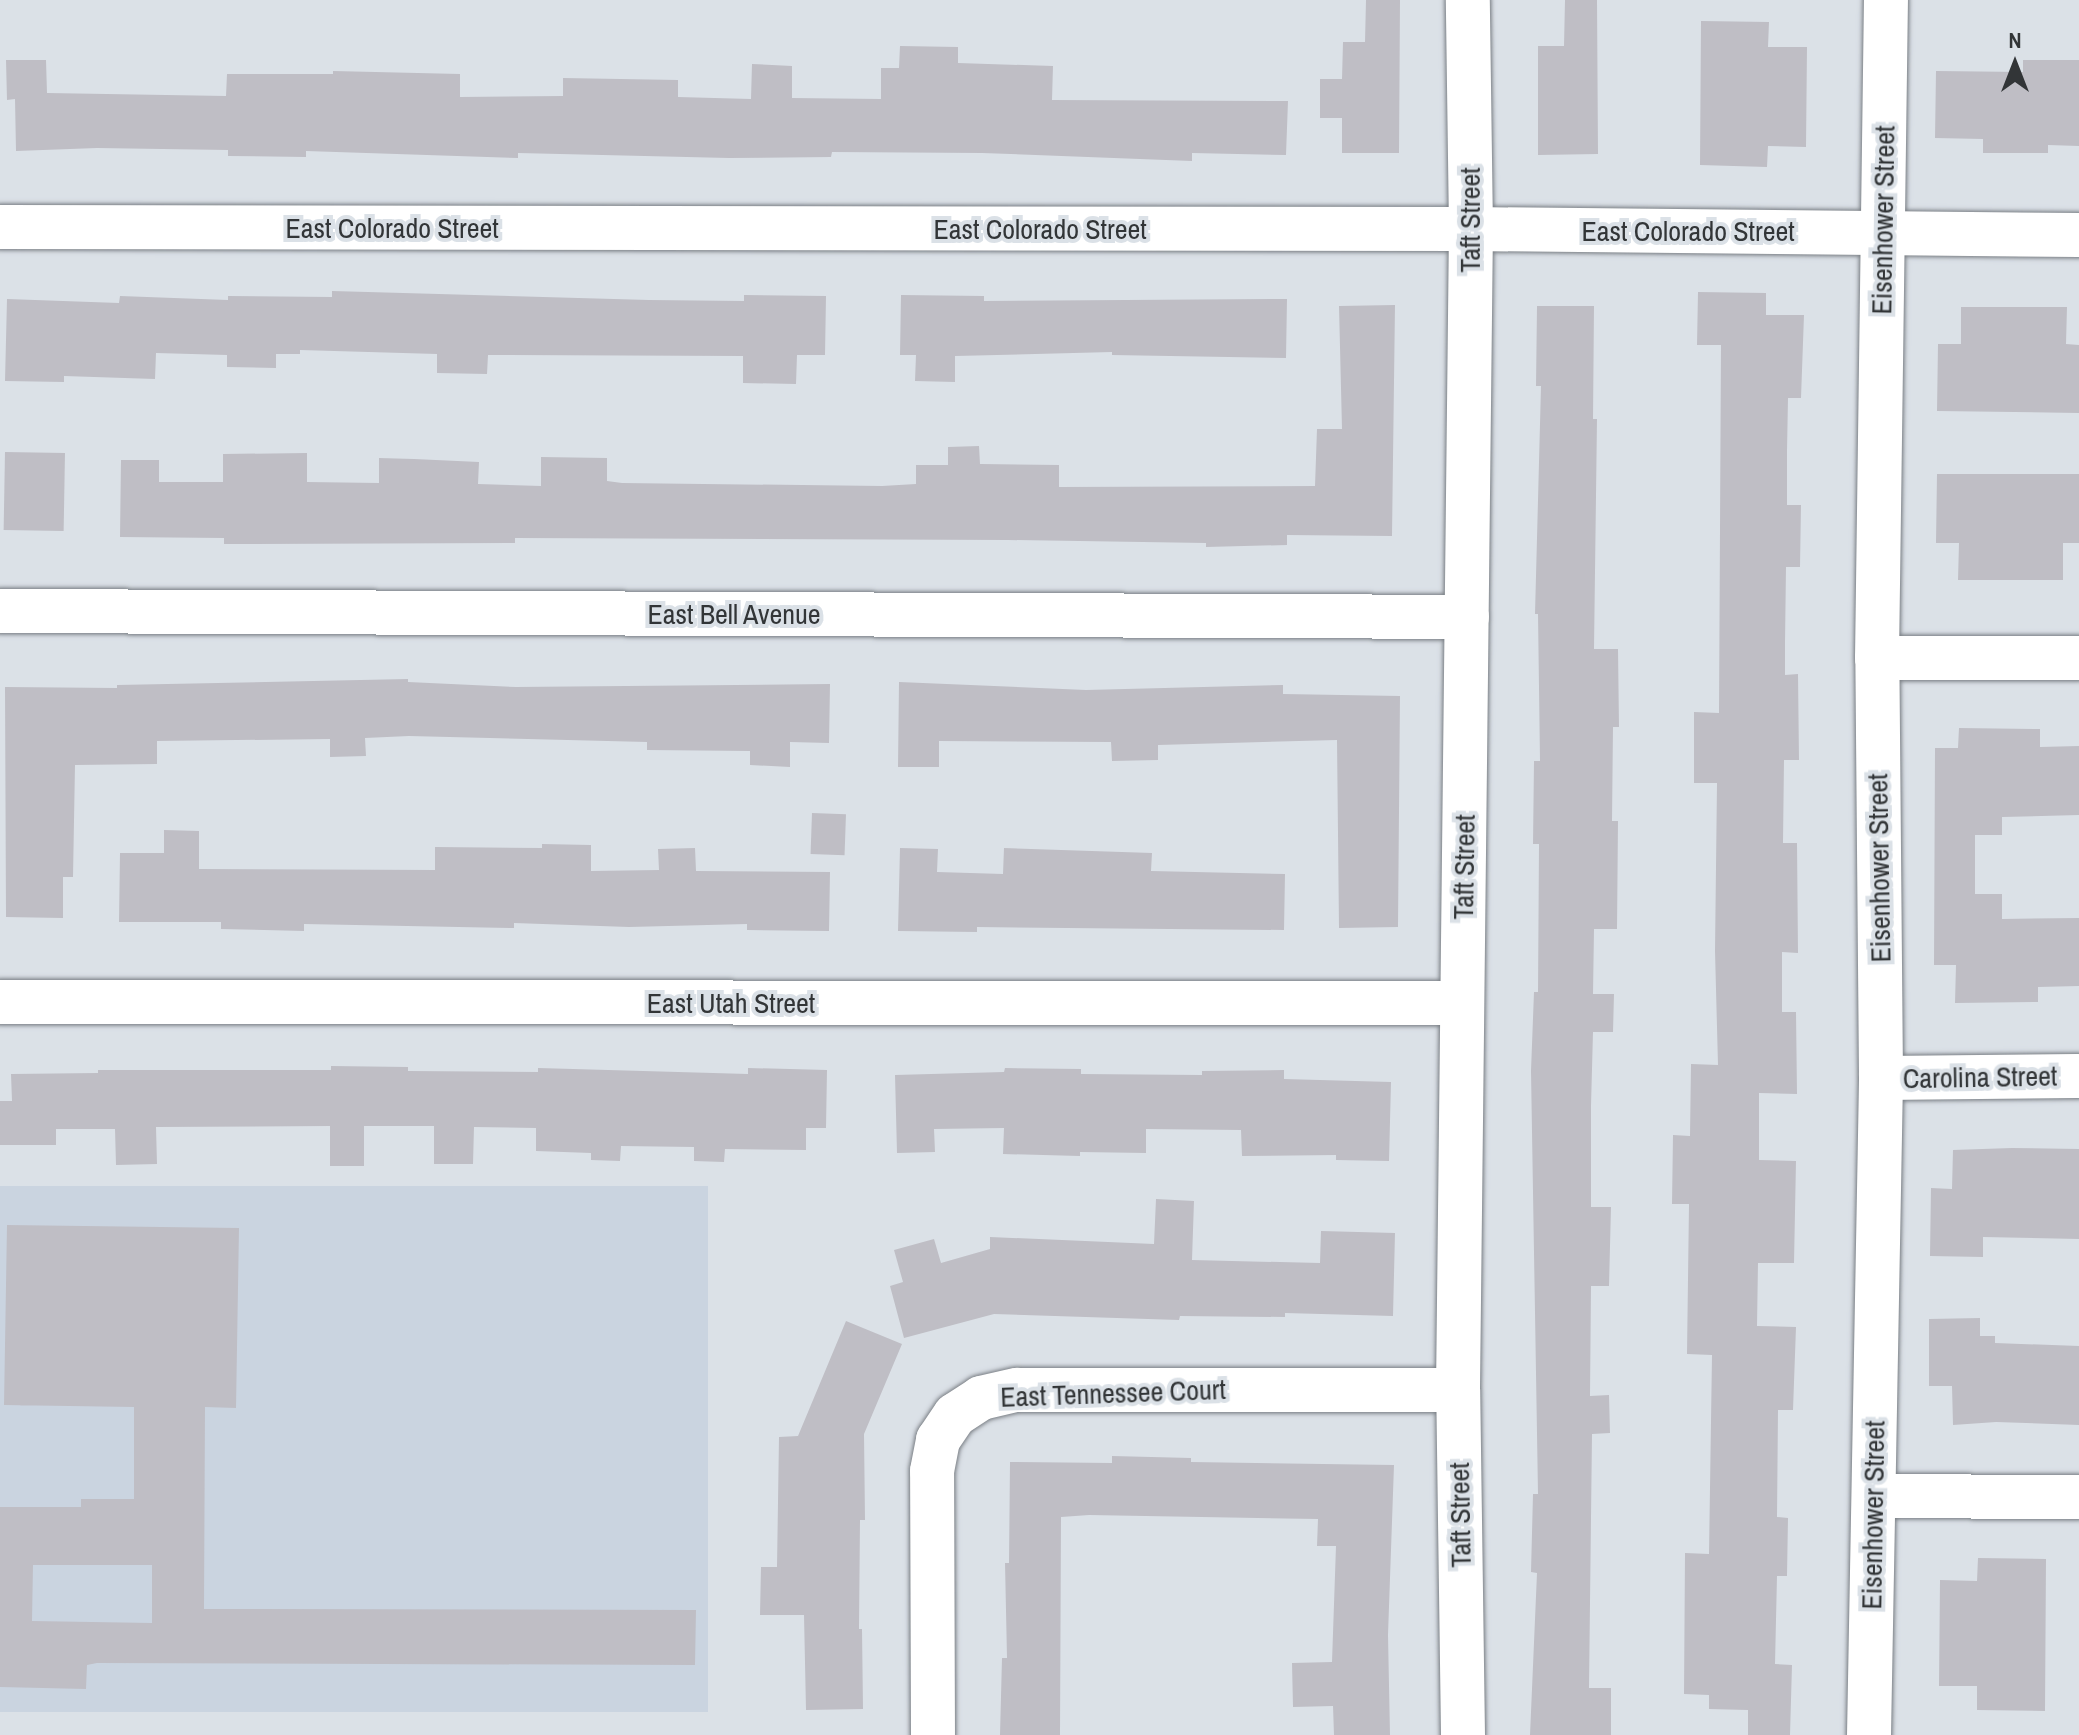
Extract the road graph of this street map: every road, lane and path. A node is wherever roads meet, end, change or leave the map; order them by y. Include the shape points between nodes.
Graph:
1 (1468, 0) edge
2 (1886, 0) edge
3 (0, 227) edge
4 (1471, 229) junction
5 (1883, 233) junction
6 (2079, 235) edge
7 (0, 611) edge
8 (1467, 617) junction
9 (1877, 658) junction
10 (2079, 658) edge
11 (0, 1002) edge
12 (1462, 1003) junction
13 (2079, 1076) edge
14 (1881, 1078) junction
15 (1458, 1390) junction
16 (1874, 1496) junction
17 (2079, 1497) edge
18 (933, 1735) edge
19 (1463, 1735) edge
20 (1869, 1735) edge

1 - 4 street, Taft Street
2 - 5 street, Eisenhower Street
3 - 4 street, East Colorado Street
4 - 5 street, East Colorado Street
4 - 8 street, Taft Street
5 - 6 street, East Colorado Street
5 - 9 street, Eisenhower Street
7 - 8 street, East Bell Avenue
8 - 12 street, Taft Street
9 - 10 street
9 - 14 street, Eisenhower Street
11 - 12 street, East Utah Street
12 - 15 street, Taft Street
13 - 14 street, Carolina Street
14 - 16 street, Eisenhower Street
15 - 18 street, East Tennessee Court via 1017,1390 981,1398 955,1415 938,1440 932,1471
15 - 19 street, Taft Street
16 - 17 street
16 - 20 street, Eisenhower Street

